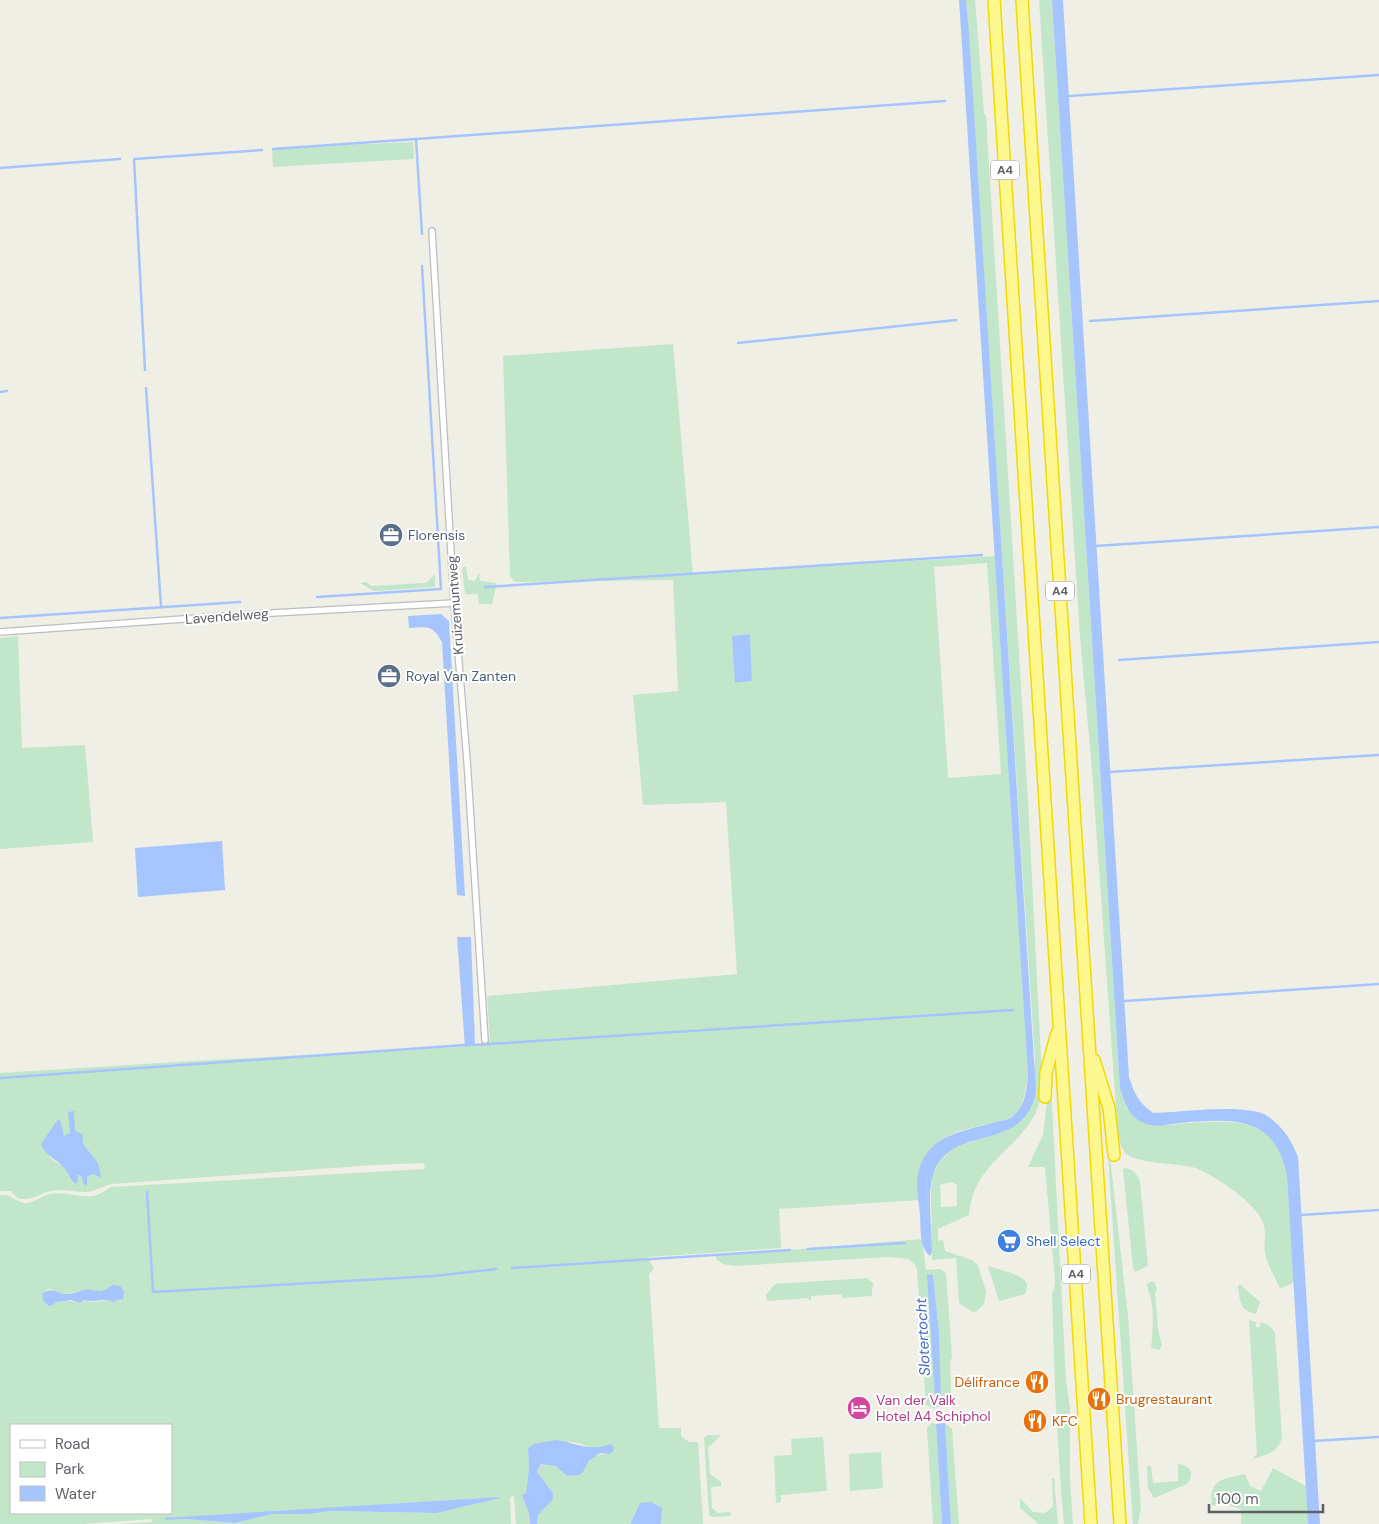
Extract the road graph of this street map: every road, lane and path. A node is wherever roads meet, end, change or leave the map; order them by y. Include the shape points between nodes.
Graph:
1 (994, 0) edge
2 (1022, 0) edge
3 (432, 231) dead end
4 (454, 603) junction
5 (0, 632) edge
6 (1060, 1024) junction
7 (485, 1040) dead end
8 (1088, 1043) junction
9 (1045, 1097) dead end
10 (1114, 1155) dead end
11 (1091, 1524) edge
12 (1120, 1524) edge

1 - 6 highway, A4
2 - 8 highway, A4
3 - 4 street, Kruizemuntweg
4 - 5 street, Lavendelweg
4 - 7 street, Kruizemuntweg
6 - 9 highway, A4 via 1046,1073
6 - 11 highway, A4
8 - 10 highway, A4 via 1109,1108
8 - 12 highway, A4

